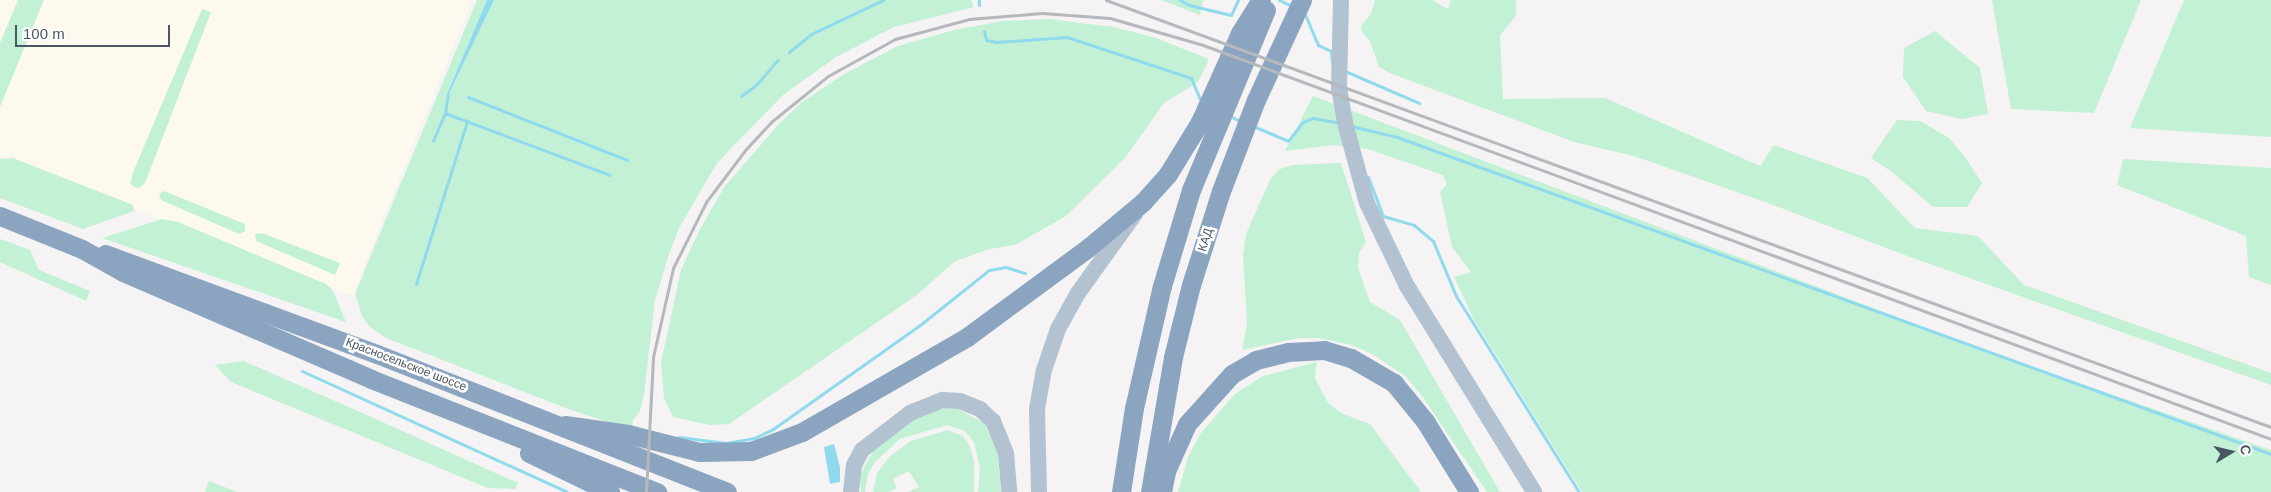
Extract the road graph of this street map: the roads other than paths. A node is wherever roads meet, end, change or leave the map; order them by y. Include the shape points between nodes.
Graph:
1 (1261, 0) edge
2 (1270, 0) edge
3 (1302, 0) edge
4 (1341, 0) edge
5 (1143, 202) junction
6 (0, 216) edge
7 (82, 249) junction
8 (372, 379) junction
9 (565, 425) junction
10 (610, 492) edge
11 (657, 492) edge
12 (727, 492) edge
13 (851, 492) edge
14 (1009, 492) edge
15 (1039, 492) edge
16 (1122, 492) edge
17 (1150, 492) edge
18 (1162, 492) edge
19 (1469, 492) edge
20 (1534, 492) edge

1 - 5 highway via 1240,34 1186,149
2 - 16 highway via 1192,190 1165,278 1134,408
3 - 17 highway, КАД via 1256,100 1221,192 1191,285 1173,357
4 - 20 main road via 1339,79 1346,127 1367,203 1395,265
5 - 9 highway via 1004,312 830,418 774,445 751,451 699,452 628,434
5 - 15 main road via 1078,293 1058,329 1044,370 1037,409
6 - 7 highway, Красносельское шоссе
7 - 8 highway, Красносельское шоссе via 123,272
7 - 9 highway, Красносельское шоссе via 126,260
8 - 10 highway
8 - 11 highway, Красносельское шоссе
9 - 12 highway, Красносельское шоссе
13 - 14 main road via 854,465 862,450 910,413 926,404 943,400 960,401 980,408 993,420 1006,454
18 - 19 highway via 1166,471 1187,424 1232,374 1256,360 1288,352 1324,350 1351,358 1394,383 1425,421

